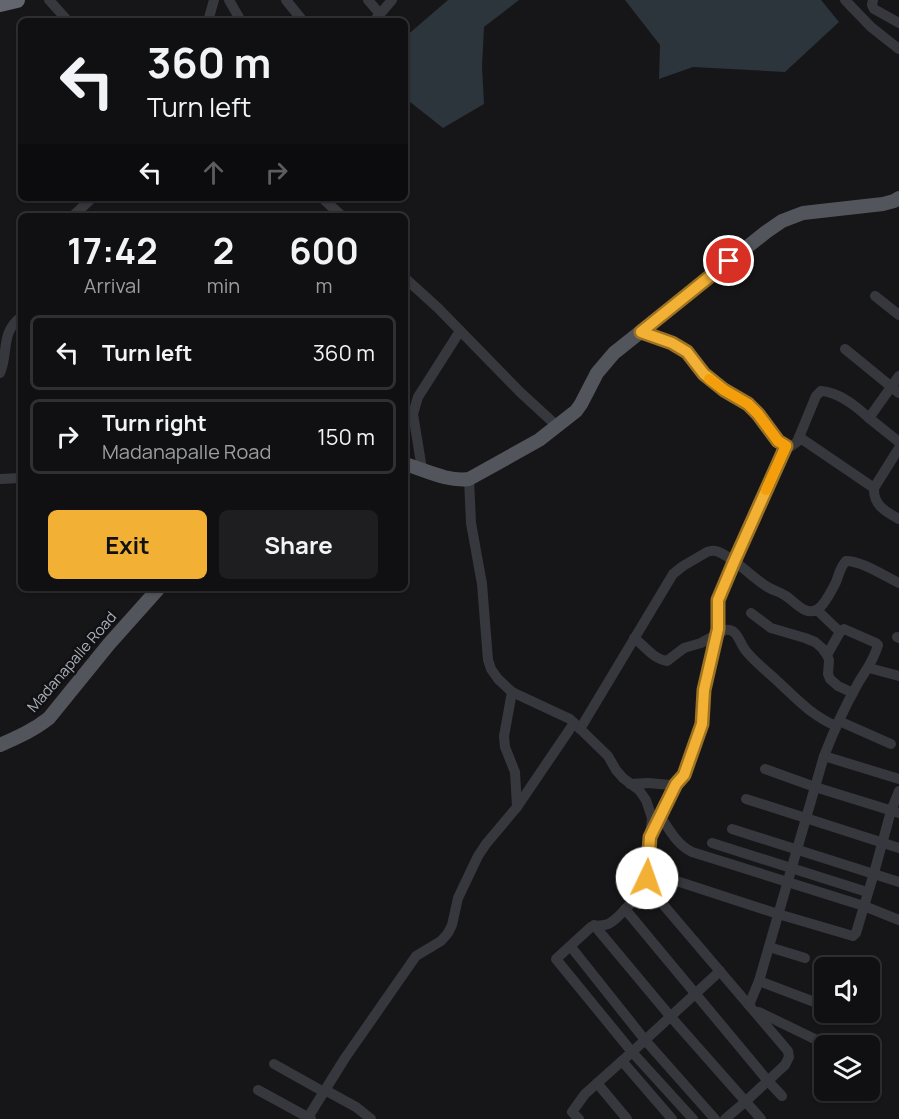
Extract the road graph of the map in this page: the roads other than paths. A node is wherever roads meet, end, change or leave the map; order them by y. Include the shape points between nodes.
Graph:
1 (17, 0) edge
2 (50, 0) edge
3 (214, 0) edge
4 (229, 0) edge
5 (286, 0) edge
6 (368, 0) edge
7 (392, 0) edge
8 (845, 0) edge
9 (873, 0) edge
10 (0, 4) edge
11 (65, 18) edge
12 (209, 18) edge
13 (239, 18) edge
14 (301, 18) edge
15 (377, 18) edge
16 (899, 23) edge
17 (899, 49) edge
18 (899, 198) edge
19 (89, 201) edge
20 (325, 201) edge
21 (76, 213) edge
22 (339, 213) edge
23 (408, 281) edge
24 (875, 296) dead end
25 (899, 315) edge
26 (18, 320) edge
27 (460, 331) junction
28 (641, 332) junction
29 (845, 349) dead end
30 (0, 373) edge
31 (899, 376) edge
32 (895, 390) edge
33 (869, 418) junction
34 (557, 426) junction
35 (799, 437) junction
36 (899, 442) edge
37 (786, 446) junction
38 (899, 448) edge
39 (408, 465) edge
40 (422, 470) junction
41 (18, 478) edge
42 (0, 479) edge
43 (469, 479) junction
44 (874, 488) junction
45 (899, 519) edge
46 (734, 562) junction
47 (899, 583) edge
48 (156, 591) edge
49 (817, 610) junction
50 (751, 613) dead end
51 (840, 632) junction
52 (717, 635) junction
53 (634, 638) junction
54 (827, 655) junction
55 (869, 668) junction
56 (899, 676) edge
57 (512, 692) junction
58 (853, 693) junction
59 (837, 724) junction
60 (577, 726) junction
61 (891, 744) dead end
62 (0, 745) edge
63 (824, 756) junction
64 (765, 769) dead end
65 (899, 779) edge
66 (630, 784) junction
67 (676, 784) junction
68 (815, 787) junction
69 (899, 791) edge
70 (746, 799) dead end
71 (517, 807) junction
72 (895, 812) edge
73 (660, 816) junction
74 (806, 818) junction
75 (732, 829) dead end
76 (650, 837) junction
77 (712, 843) dead end
78 (882, 843) junction
79 (899, 848) edge
80 (798, 850) junction
81 (792, 867) junction
82 (874, 873) junction
83 (647, 877) junction
84 (899, 882) edge
85 (787, 883) junction
86 (867, 892) junction
87 (864, 906) junction
88 (625, 909) junction
89 (778, 914) junction
90 (899, 920) edge
91 (594, 925) junction
92 (571, 947) junction
93 (769, 947) junction
94 (805, 958) dead end
95 (720, 971) junction
96 (759, 981) junction
97 (695, 994) junction
98 (814, 1002) edge
99 (751, 1007) junction
100 (670, 1016) junction
101 (814, 1038) edge
102 (645, 1040) junction
103 (632, 1052) junction
104 (622, 1061) junction
105 (274, 1064) dead end
106 (768, 1082) junction
107 (597, 1083) junction
108 (258, 1090) dead end
109 (325, 1091) junction
110 (782, 1096) dead end
111 (746, 1102) junction
112 (309, 1118) edge
113 (371, 1119) edge
114 (579, 1119) edge
115 (627, 1119) edge
116 (672, 1119) edge
117 (693, 1119) edge
118 (715, 1119) edge
119 (725, 1119) edge
120 (761, 1119) edge

1 - 10 highway
2 - 11 street
3 - 12 street
4 - 13 street
5 - 14 street
6 - 15 street
7 - 15 street
8 - 17 street
9 - 16 street via 874,9
18 - 28 main road via 883,204 803,213 782,221
19 - 21 street
20 - 22 street
23 - 27 street
24 - 25 street
26 - 30 street via 8,332
27 - 34 street
27 - 40 street via 414,406
28 - 34 main road via 614,353 597,373 576,411
28 - 37 street via 687,352 704,374 748,404
29 - 32 street
31 - 32 street
32 - 33 street
33 - 35 street via 843,398 821,391
33 - 36 street
34 - 43 main road
35 - 37 street via 793,446
35 - 44 street
37 - 46 street
38 - 44 street
39 - 40 main road
40 - 43 main road via 451,479
41 - 42 street
43 - 57 street via 488,660 498,679
44 - 45 street via 878,503
46 - 49 street via 803,610
46 - 52 street via 718,600
46 - 53 street via 711,551 677,570
47 - 49 street via 846,561
48 - 62 main road, Madanapalle Road via 50,718
49 - 51 street
50 - 54 street via 771,628 815,642
51 - 54 street
51 - 55 street via 847,630 877,644
52 - 53 street via 684,648 667,661 655,657
52 - 59 street via 728,629 733,631 747,652 804,707
52 - 67 street via 704,690 702,724 684,775
53 - 60 street via 612,678
54 - 58 street via 830,679
55 - 56 street
55 - 58 street
57 - 60 street
57 - 71 street via 504,736 515,772
58 - 59 street
59 - 61 street
59 - 63 street
60 - 66 street
60 - 71 street
63 - 65 street
63 - 68 street
64 - 68 street
66 - 67 street
66 - 76 street via 639,790 650,808
67 - 73 street
68 - 72 street
68 - 74 street
69 - 72 street
70 - 74 street
71 - 109 street via 478,856 448,933 416,956
72 - 78 street
73 - 76 street
73 - 85 street via 684,848
74 - 78 street
74 - 80 street
75 - 80 street
76 - 83 street
77 - 81 street
78 - 79 street
78 - 82 street
80 - 81 street
80 - 82 street
81 - 85 street
81 - 86 street
82 - 84 street
82 - 86 street
83 - 88 street
83 - 89 street
83 - 95 street via 649,888
85 - 87 street
85 - 89 street
86 - 87 street
87 - 89 street via 853,936
87 - 90 street
88 - 91 street via 607,925
88 - 97 street
89 - 93 street
91 - 92 street
91 - 100 street
92 - 102 street
92 - 103 street via 556,959
93 - 94 street
93 - 96 street
95 - 97 street
95 - 99 street
96 - 98 street
96 - 99 street
97 - 100 street
97 - 106 street
99 - 101 street
99 - 106 street via 788,1051 785,1065
100 - 102 street
100 - 111 street
102 - 103 street
102 - 118 street
103 - 104 street
103 - 117 street
104 - 107 street
104 - 116 street
105 - 109 street
106 - 110 street
106 - 111 street
107 - 114 street via 572,1112
107 - 115 street
108 - 112 street
109 - 112 street
109 - 113 street
111 - 119 street
111 - 120 street

